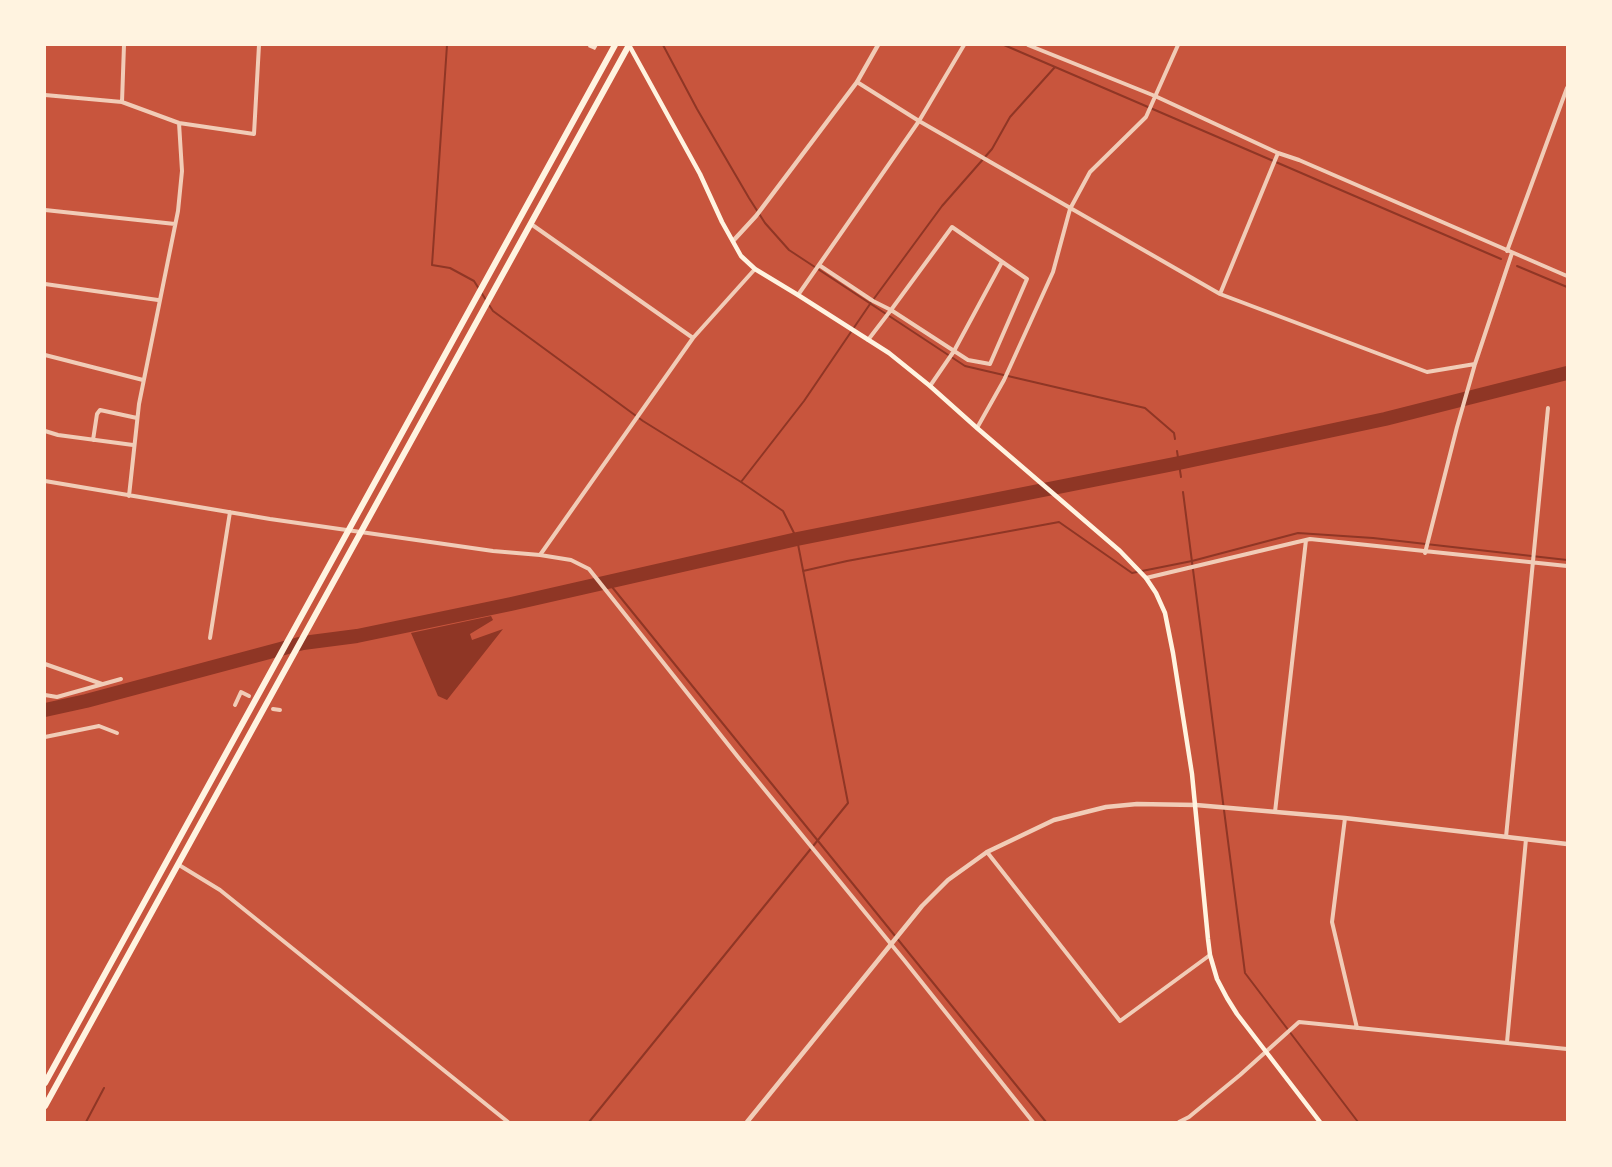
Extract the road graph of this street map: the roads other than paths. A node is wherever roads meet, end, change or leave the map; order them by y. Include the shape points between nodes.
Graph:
1 (124, 45) edge
2 (259, 45) edge
3 (615, 45) edge
4 (629, 45) edge
5 (878, 45) edge
6 (964, 45) edge
7 (1028, 45) edge
8 (1178, 45) edge
9 (857, 82) junction
10 (1567, 88) edge
11 (45, 95) edge
12 (1155, 96) junction
13 (122, 102) junction
14 (919, 121) junction
15 (180, 123) junction
16 (1277, 155) junction
17 (1070, 209) junction
18 (45, 210) edge
19 (175, 224) junction
20 (531, 224) junction
21 (733, 241) junction
22 (1507, 251) junction
23 (1512, 253) junction
24 (1002, 262) junction
25 (819, 265) junction
26 (755, 269) junction
27 (1567, 276) edge
28 (45, 284) edge
29 (1220, 294) junction
30 (798, 295) junction
31 (159, 300) junction
32 (891, 310) junction
33 (693, 338) junction
34 (867, 340) junction
35 (954, 351) junction
36 (45, 355) edge
37 (1475, 364) junction
38 (143, 380) junction
39 (930, 386) junction
40 (1548, 408) dead end
41 (137, 418) junction
42 (977, 428) junction
43 (45, 431) edge
44 (92, 440) junction
45 (133, 445) junction
46 (45, 481) edge
47 (129, 496) junction
48 (230, 512) junction
49 (350, 529) junction
50 (363, 531) junction
51 (1306, 540) junction
52 (1426, 550) junction
53 (540, 555) junction
54 (1534, 562) junction
55 (1567, 566) edge
56 (1146, 578) junction
57 (210, 638) dead end
58 (45, 664) edge
59 (121, 679) dead end
60 (103, 684) junction
61 (45, 695) edge
62 (249, 696) dead end
63 (235, 705) dead end
64 (273, 709) dead end
65 (280, 710) dead end
66 (117, 734) dead end
67 (45, 737) edge
68 (1196, 805) junction
69 (1275, 812) junction
70 (1345, 818) junction
71 (1506, 837) junction
72 (1526, 839) junction
73 (1567, 844) edge
74 (987, 852) junction
75 (179, 865) junction
76 (891, 944) junction
77 (1210, 955) junction
78 (1357, 1028) junction
79 (1507, 1042) junction
80 (1567, 1049) edge
81 (1266, 1051) junction
82 (45, 1083) edge
83 (45, 1106) edge
84 (508, 1122) edge
85 (747, 1122) edge
86 (1033, 1122) edge
87 (1179, 1122) edge
88 (1320, 1122) edge

1 - 13 street
2 - 15 street via 254,134
3 - 49 highway
4 - 20 highway
4 - 21 main road
5 - 9 street
6 - 14 street
7 - 12 street
8 - 12 street
9 - 14 street
9 - 21 street
10 - 22 street
11 - 13 street
12 - 16 street
12 - 17 street via 1146,117 1090,172
13 - 15 street
14 - 17 street
14 - 25 street
15 - 19 street via 181,185
16 - 22 street via 1299,160
16 - 29 street
17 - 29 street
17 - 42 street via 1053,272 1004,380
18 - 19 street
19 - 31 street
20 - 33 street
20 - 50 highway
21 - 26 main road
22 - 23 street
23 - 27 street
23 - 37 street
24 - 32 street via 952,227
24 - 35 street
24 - 35 street via 1027,279 990,364 968,360
25 - 30 street
25 - 32 street
26 - 30 main road
26 - 33 street
28 - 31 street
29 - 37 street via 1427,372
30 - 34 main road
31 - 38 street
32 - 34 street
32 - 35 street
33 - 53 street
34 - 39 main road
35 - 39 street
36 - 38 street
37 - 52 street
38 - 41 street
39 - 42 main road
40 - 54 street
41 - 44 street via 100,410
41 - 45 street
42 - 56 main road via 1072,508
43 - 44 street
44 - 45 street
45 - 47 street
46 - 47 street
47 - 48 street
48 - 49 street
48 - 57 street
49 - 50 street
49 - 82 highway
50 - 53 street
50 - 75 highway
51 - 52 street
51 - 56 street
51 - 69 street
52 - 54 street
53 - 76 street via 572,560 590,569
54 - 55 street
54 - 71 street
56 - 68 main road via 1165,613
58 - 60 street
59 - 60 street
60 - 61 street via 57,697
62 - 63 street via 241,692
64 - 65 street
66 - 67 street via 99,726
68 - 69 street
68 - 74 street via 1106,807 1054,820
68 - 77 main road
69 - 70 street
70 - 71 street
70 - 78 street via 1332,922
71 - 72 street
72 - 73 street
72 - 79 street
74 - 76 street via 948,880
74 - 77 street via 1120,1021
75 - 83 highway
75 - 84 street via 220,890
76 - 85 street
76 - 86 street
77 - 81 main road via 1227,998
78 - 79 street
78 - 81 street via 1299,1022
79 - 80 street
81 - 87 street
81 - 88 main road

